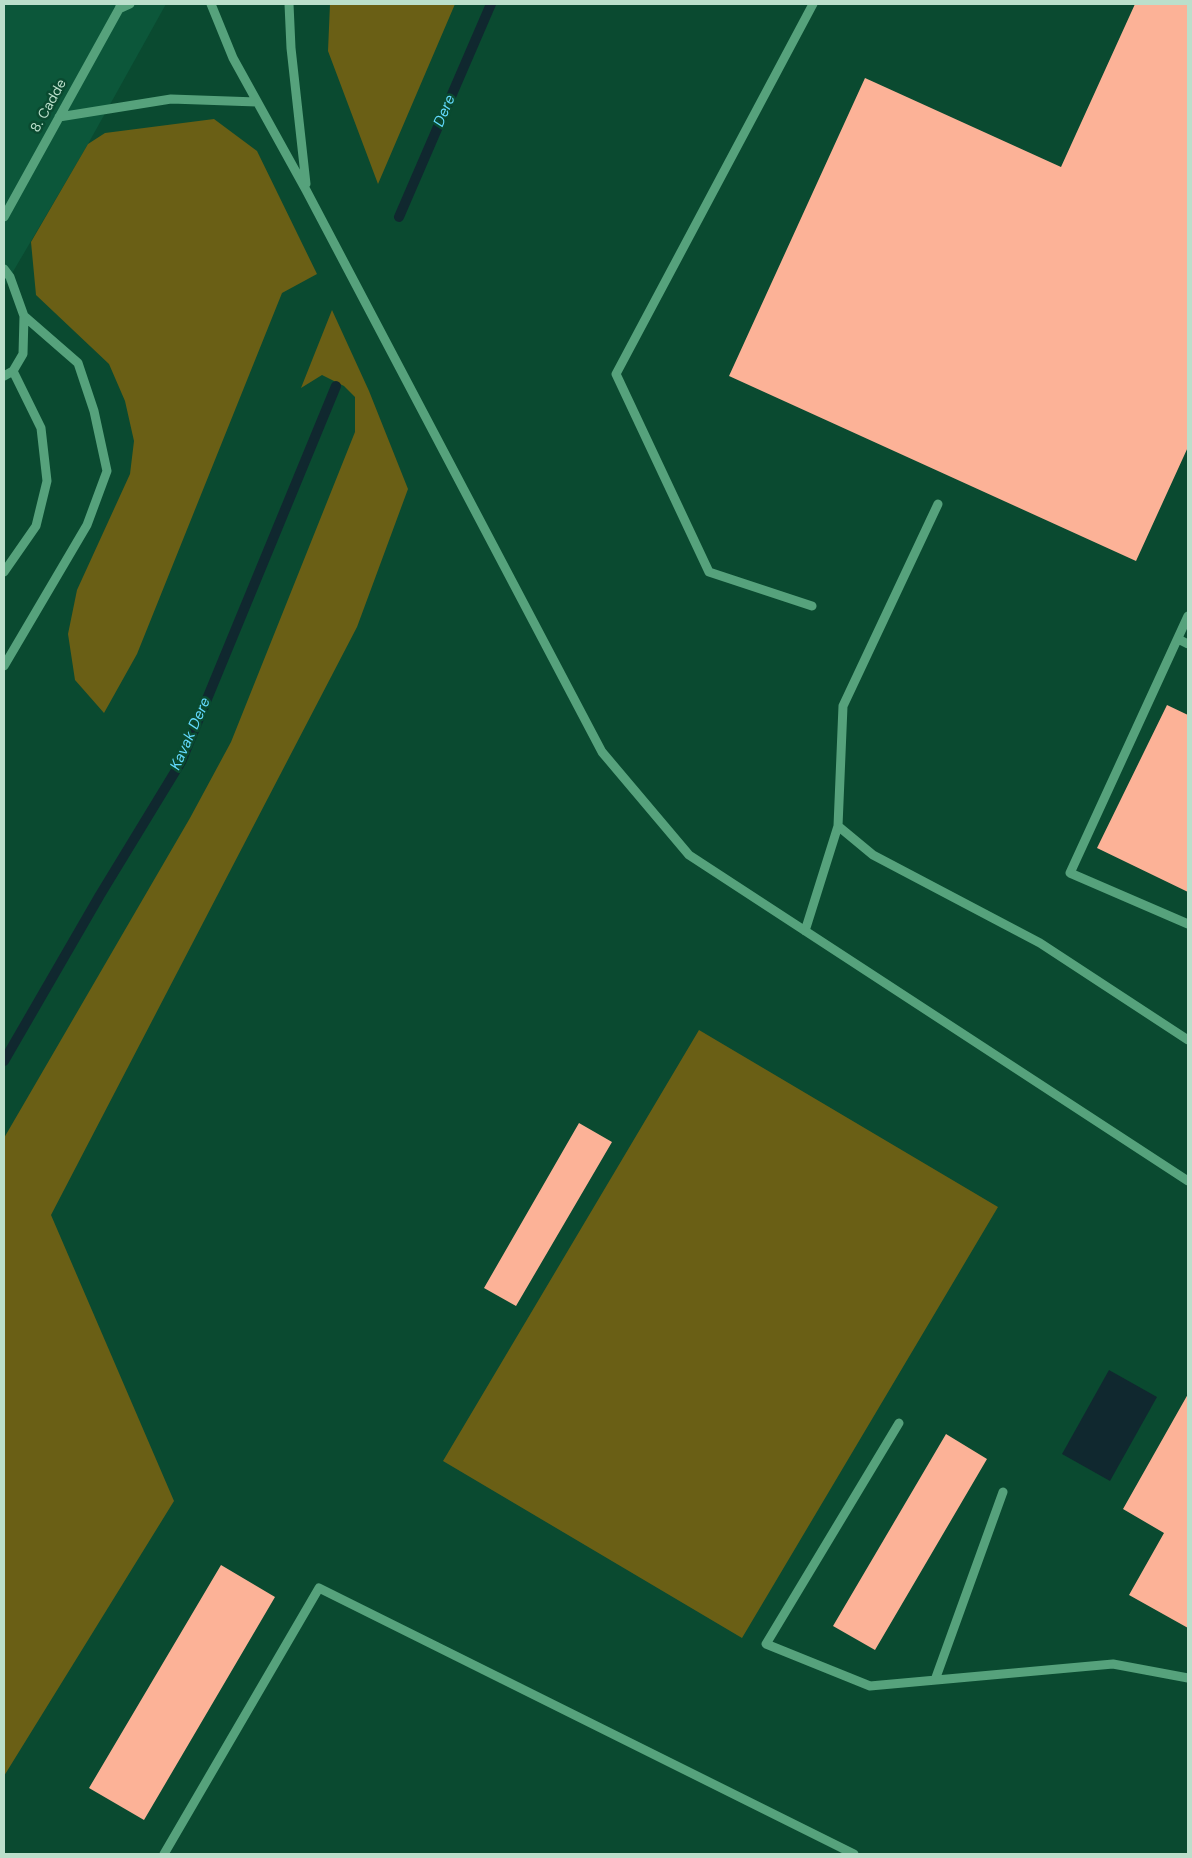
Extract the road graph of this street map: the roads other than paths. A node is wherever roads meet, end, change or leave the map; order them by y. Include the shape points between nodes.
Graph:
1 (130, 4) edge
2 (211, 4) edge
3 (289, 4) edge
4 (813, 4) edge
5 (120, 6) edge
6 (257, 102) junction
7 (59, 117) junction
8 (306, 190) junction
9 (4, 217) edge
10 (4, 269) edge
11 (24, 316) junction
12 (13, 371) junction
13 (4, 376) edge
14 (938, 504) dead end
15 (4, 572) edge
16 (812, 606) dead end
17 (1188, 616) edge
18 (1178, 639) junction
19 (1188, 644) edge
20 (4, 666) edge
21 (838, 826) junction
22 (1188, 924) edge
23 (805, 931) junction
24 (1188, 1040) edge
25 (1188, 1181) edge
26 (899, 1423) dead end
27 (1004, 1492) dead end
28 (1188, 1678) edge
29 (934, 1680) junction
30 (164, 1854) edge
31 (854, 1854) edge

1 - 5 street
2 - 6 street via 233,58
3 - 8 street
4 - 16 street via 616,374 709,572
5 - 7 street, 8. Cadde
6 - 7 street via 171,99
6 - 8 street
7 - 9 street, 8. Cadde
8 - 23 street via 602,752 689,855
10 - 11 street
11 - 12 street via 23,354
11 - 20 street via 78,363 94,411 107,471 87,524
12 - 13 street
12 - 15 street via 41,428 47,480 36,526
14 - 21 street via 843,706
17 - 18 street
18 - 19 street
18 - 22 street via 1070,873
21 - 23 street
21 - 24 street via 874,855 1040,943
23 - 25 street
26 - 29 street via 766,1644 870,1686
27 - 29 street
28 - 29 street via 1113,1664
30 - 31 street via 319,1588

